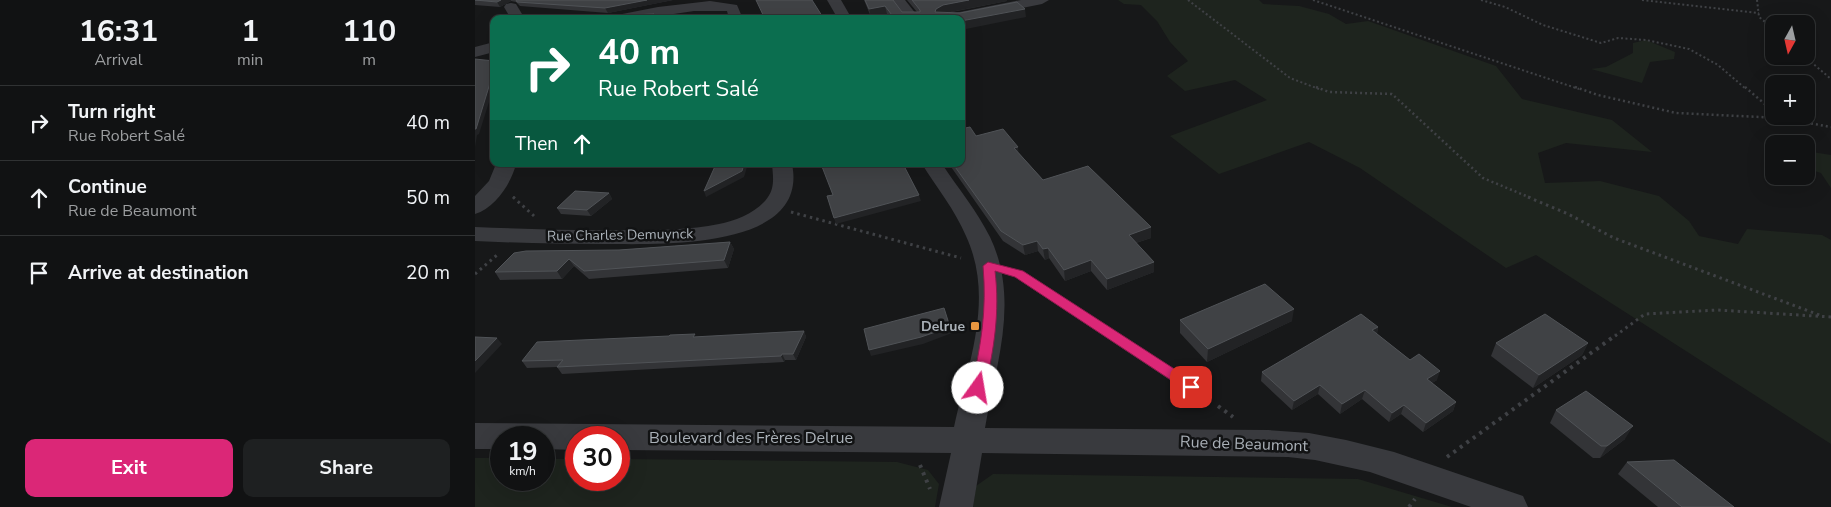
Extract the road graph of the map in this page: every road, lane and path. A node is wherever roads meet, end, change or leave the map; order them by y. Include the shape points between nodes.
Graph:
1 (835, 0) edge
2 (899, 0) edge
3 (1042, 0) edge
4 (1187, 0) edge
5 (1313, 0) edge
6 (1481, 0) edge
7 (1485, 0) edge
8 (1642, 0) edge
9 (1757, 0) edge
10 (1759, 13) junction
11 (634, 15) edge
12 (736, 15) edge
13 (843, 15) edge
14 (910, 15) edge
15 (965, 15) edge
16 (1765, 22) edge
17 (490, 48) edge
18 (475, 52) edge
19 (1815, 65) edge
20 (1831, 79) edge
21 (1765, 104) edge
22 (1765, 116) edge
23 (1815, 124) edge
24 (1831, 127) edge
25 (506, 167) edge
26 (783, 167) edge
27 (934, 167) edge
28 (497, 188) junction
29 (475, 207) edge
30 (773, 207) junction
31 (475, 234) edge
32 (520, 236) junction
33 (988, 266) junction
34 (1822, 316) junction
35 (1831, 317) edge
36 (1205, 396) dead end
37 (475, 436) edge
38 (909, 439) junction
39 (968, 440) junction
40 (1431, 478) junction
41 (944, 500) edge
42 (1409, 507) edge
43 (1511, 507) edge

1 - 13 street
2 - 14 street
3 - 15 street
4 - 34 path via 1290,78 1329,92 1392,94 1483,178 1568,214 1614,238
5 - 22 path via 1598,95 1676,113
6 - 7 path
7 - 21 path via 1601,43 1618,38 1689,49 1718,65
8 - 10 path
9 - 10 path
10 - 16 path
11 - 12 street via 707,3 731,7
17 - 18 street
19 - 20 path
23 - 24 path
25 - 28 street
26 - 30 street via 785,188
27 - 33 street via 973,228
28 - 29 street
28 - 32 path via 538,219
30 - 32 street, Rue Charles Demuynck via 742,225 693,234 596,238
30 - 33 path
31 - 32 street, Rue Charles Demuynck
33 - 36 lane via 1019,274
33 - 39 street via 992,293 991,322
34 - 35 path
34 - 40 path via 1717,310 1645,314 1449,455
37 - 38 street, Boulevard des Frères Delrue
38 - 39 street, Boulevard des Frères Delrue
38 - 41 path
39 - 40 street, Rue de Beaumont via 1312,446 1371,459
39 - 41 street
40 - 42 path
40 - 43 street, Rue de Beaumont

